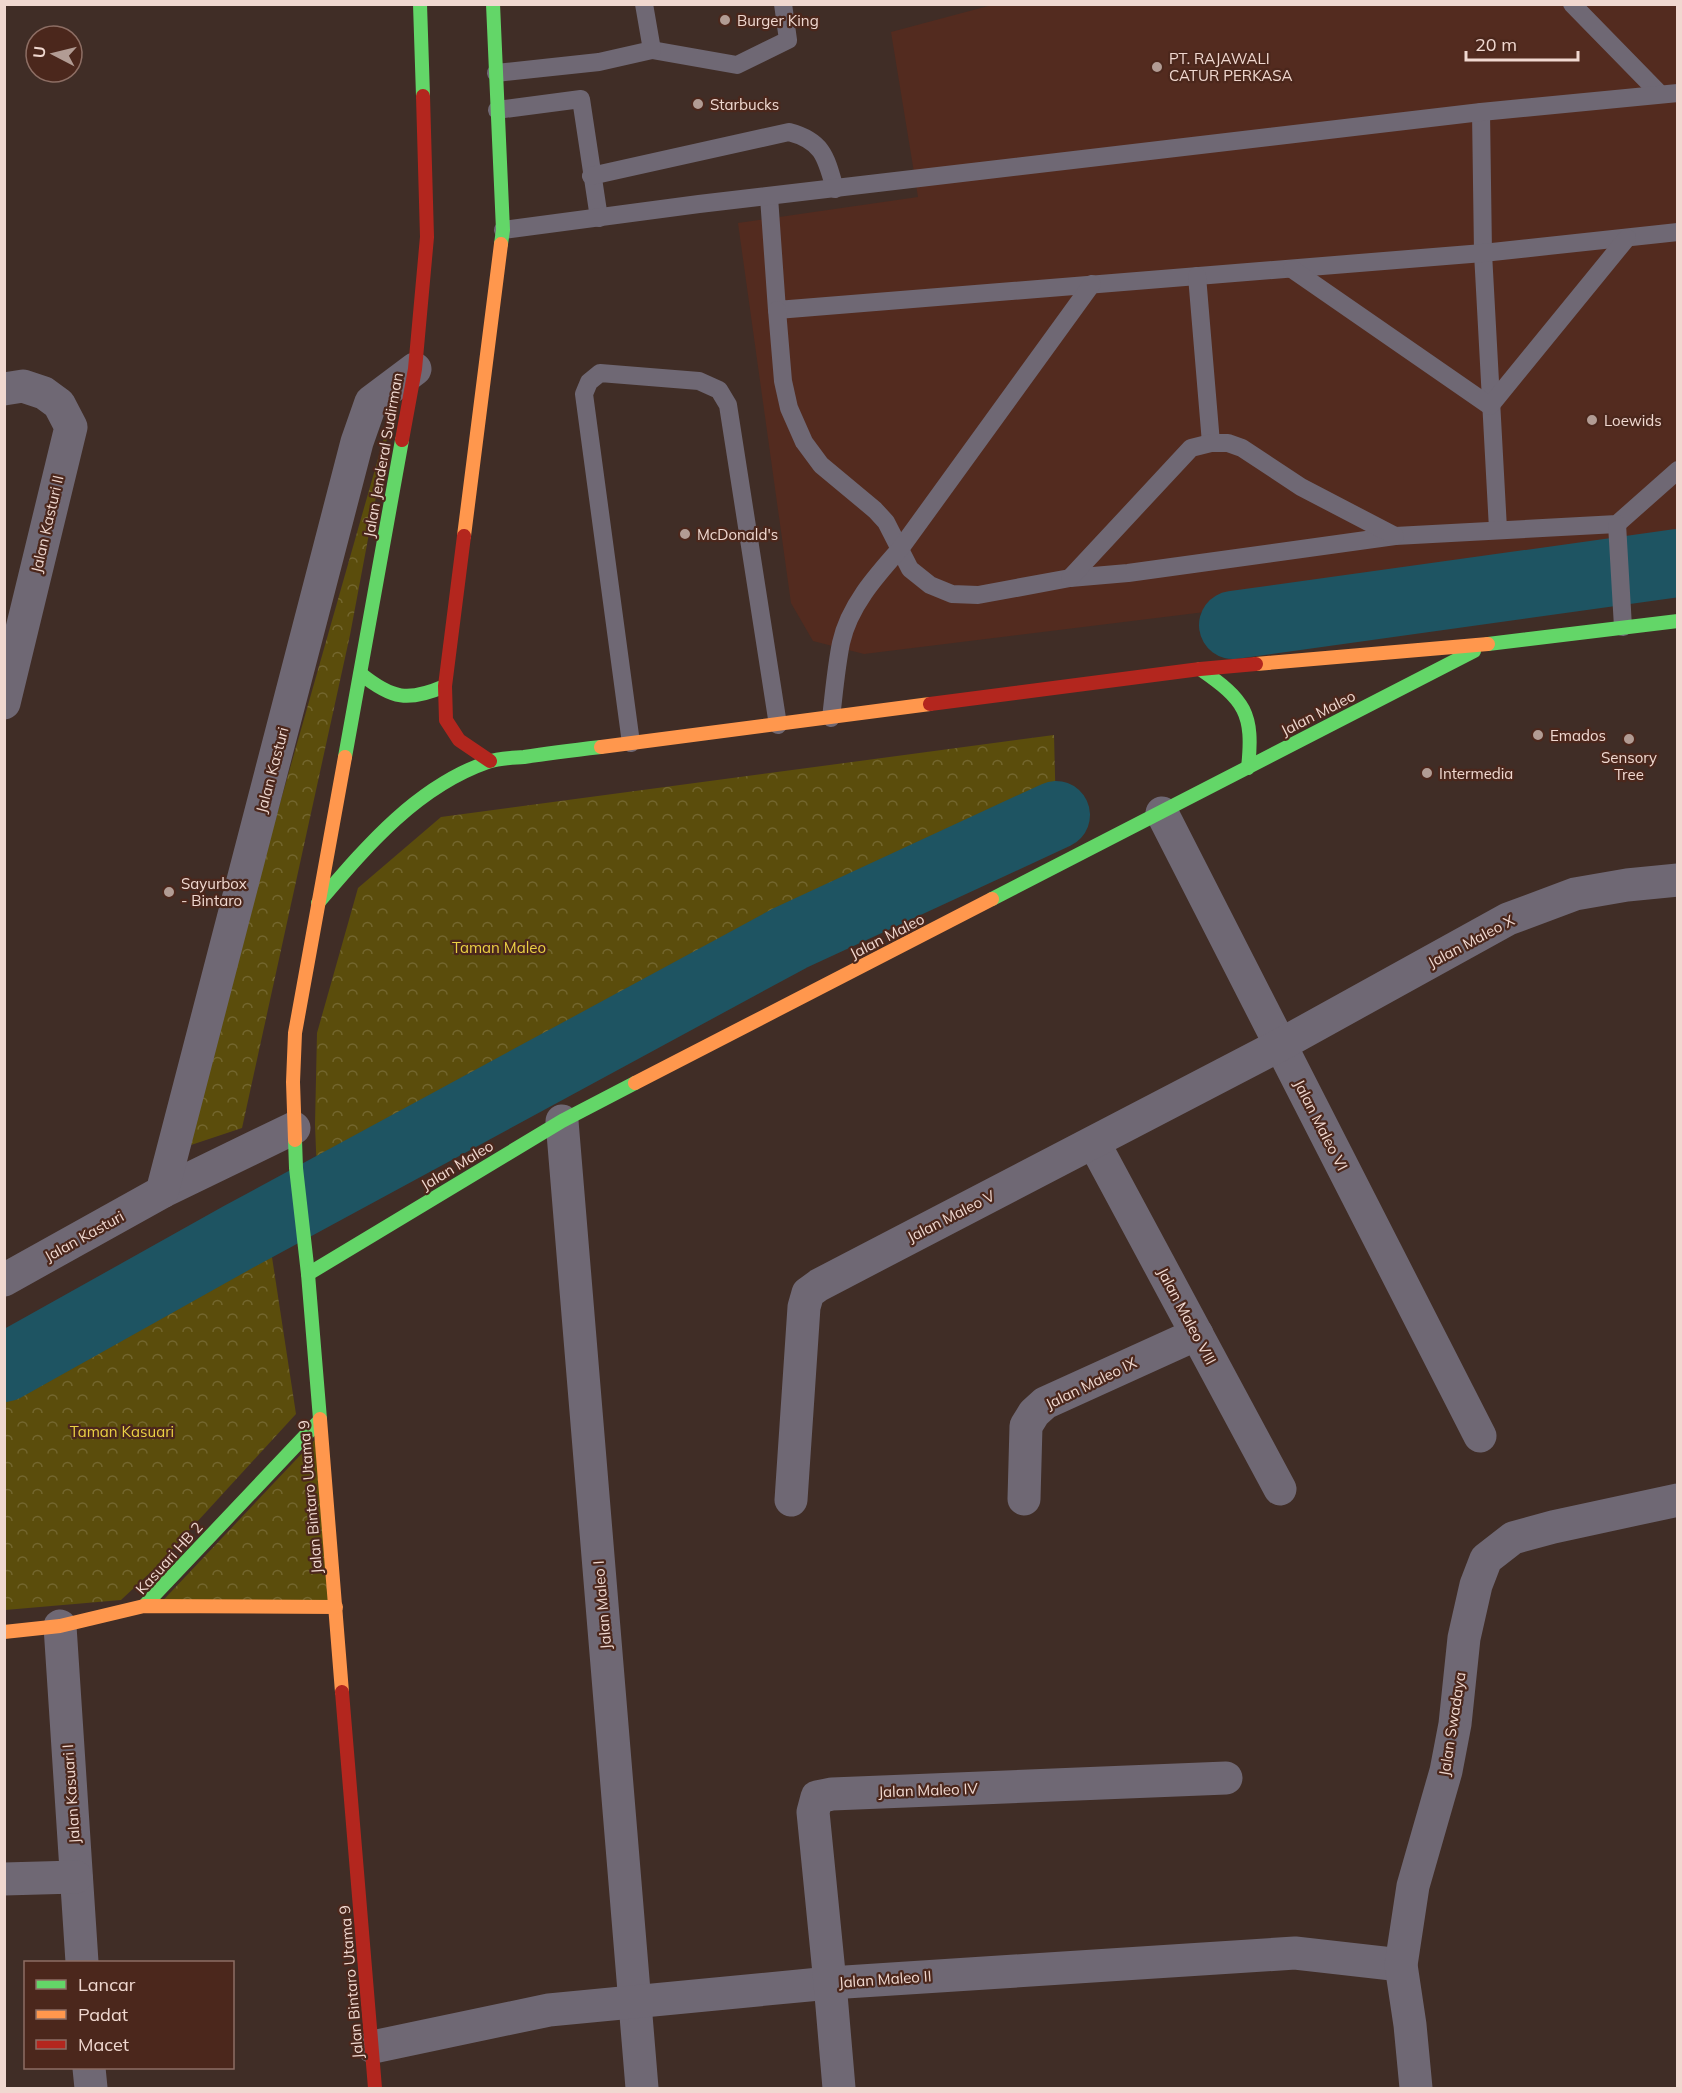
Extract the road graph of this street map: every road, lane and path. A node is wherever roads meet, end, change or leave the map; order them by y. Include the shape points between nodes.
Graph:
1 (420, 4) edge
2 (493, 4) edge
3 (644, 4) edge
4 (783, 4) edge
5 (1572, 4) edge
6 (652, 50) junction
7 (496, 73) junction
8 (1669, 93) edge
9 (497, 110) junction
10 (1481, 112) junction
11 (591, 176) junction
12 (835, 189) junction
13 (770, 197) junction
14 (599, 218) junction
15 (503, 230) junction
16 (1677, 232) edge
17 (1626, 238) junction
18 (1483, 254) junction
19 (1292, 268) junction
20 (1197, 276) junction
21 (1092, 284) junction
22 (777, 310) junction
23 (415, 369) junction
24 (4, 389) edge
25 (1490, 406) junction
26 (1212, 443) junction
27 (1677, 470) edge
28 (1617, 524) junction
29 (1498, 529) junction
30 (1395, 536) junction
31 (900, 549) junction
32 (1070, 578) junction
33 (1677, 621) edge
34 (1623, 627) junction
35 (1489, 644) junction
36 (1200, 669) junction
37 (361, 674) junction
38 (445, 686) junction
39 (4, 703) edge
40 (831, 718) junction
41 (778, 724) junction
42 (631, 743) junction
43 (490, 761) junction
44 (1248, 768) junction
45 (1162, 813) junction
46 (1677, 880) edge
47 (317, 905) junction
48 (1280, 1045) junction
49 (562, 1122) junction
50 (294, 1128) junction
51 (1094, 1143) junction
52 (162, 1192) junction
53 (308, 1274) junction
54 (4, 1280) edge
55 (1197, 1334) junction
56 (320, 1420) junction
57 (1480, 1436) dead end
58 (1280, 1489) dead end
59 (1024, 1499) dead end
60 (791, 1500) dead end
61 (1677, 1500) edge
62 (144, 1606) junction
63 (336, 1607) junction
64 (60, 1626) junction
65 (4, 1632) edge
66 (1226, 1778) dead end
67 (76, 1876) junction
68 (4, 1879) edge
69 (82, 1961) edge
70 (1401, 1965) junction
71 (830, 1983) junction
72 (634, 2001) junction
73 (373, 2047) junction
74 (89, 2069) edge
75 (91, 2088) edge
76 (375, 2088) edge
77 (642, 2088) edge
78 (838, 2088) edge
79 (1416, 2088) edge

1 - 23 street, Jalan Jenderal Sudirman via 427,237
2 - 7 street
3 - 6 lane
4 - 6 lane via 788,40 737,65
5 - 8 lane
6 - 7 lane via 599,62
7 - 9 street
8 - 10 lane
9 - 11 lane via 581,99
9 - 15 street
10 - 12 lane
10 - 18 lane
11 - 12 lane via 789,132 816,144 828,164
11 - 14 lane
12 - 13 lane
13 - 14 lane
13 - 22 lane
14 - 15 lane
15 - 38 street
16 - 17 lane
17 - 18 lane
17 - 25 lane
18 - 19 lane
18 - 25 lane
19 - 20 lane
19 - 25 lane
20 - 21 lane
20 - 26 lane
21 - 22 lane
21 - 31 lane
22 - 31 lane via 783,381 789,408 804,442 821,465 886,522
23 - 37 street, Jalan Jenderal Sudirman
23 - 52 street, Jalan Kasturi via 371,402 357,442
24 - 39 street, Jalan Kasturi II via 23,386 44,393 59,405 70,427
25 - 29 lane
26 - 30 lane via 1242,448 1301,487
26 - 32 lane via 1191,448
27 - 28 lane
28 - 29 lane
28 - 34 lane
29 - 30 lane
30 - 32 lane
31 - 32 lane via 910,569 930,585 952,594 978,595
31 - 40 lane via 868,585 851,617 842,641
33 - 34 street, Jalan Maleo
34 - 35 street, Jalan Maleo
35 - 36 street, Jalan Maleo
35 - 44 street, Jalan Maleo
36 - 40 street, Jalan Maleo
36 - 44 street via 1230,690 1245,710 1251,735
37 - 38 street via 381,691 405,698 426,695
37 - 47 street, Jalan Jenderal Sudirman
38 - 43 street via 446,720 459,740
40 - 41 street, Jalan Maleo
41 - 42 street, Jalan Maleo
41 - 42 lane via 728,405 719,390 699,381 600,373 589,382 584,394
42 - 43 street, Jalan Maleo
43 - 47 street, Jalan Maleo via 445,781 407,808 368,844
44 - 45 street, Jalan Maleo
45 - 48 street, Jalan Maleo VI
45 - 49 street, Jalan Maleo
46 - 48 street, Jalan Maleo X via 1575,894 1508,920
47 - 50 street, Jalan Bintaro Utama 9 via 295,1033
48 - 51 street, Jalan Maleo V
48 - 57 street, Jalan Maleo VI
49 - 53 street, Jalan Maleo
49 - 72 street, Jalan Maleo I
50 - 52 street, Jalan Kasturi
50 - 53 street, Jalan Bintaro Utama 9
51 - 55 street, Jalan Maleo VIII
51 - 60 street, Jalan Maleo V via 808,1293
52 - 54 street, Jalan Kasturi
53 - 56 street, Jalan Bintaro Utama 9
55 - 58 street, Jalan Maleo VIII
55 - 59 street, Jalan Maleo IX via 1045,1403 1034,1413 1026,1426
56 - 62 street, Kasuari HB 2
56 - 63 street, Jalan Bintaro Utama 9
61 - 70 street, Jalan Swadaya via 1513,1538 1486,1559 1464,1638 1446,1771 1413,1886
62 - 63 street, Kasuari HB 2
62 - 64 street
63 - 73 street, Jalan Bintaro Utama 9
64 - 65 street
64 - 67 street, Jalan Kasuari I
66 - 71 street, Jalan Maleo IV via 817,1797 813,1812
67 - 68 street
67 - 69 street, Jalan Kasuari I
70 - 71 street, Jalan Maleo II via 1295,1953
70 - 79 street, Jalan Swadaya
71 - 72 street, Jalan Maleo II
71 - 78 street
72 - 73 street, Jalan Maleo II via 549,2010
72 - 77 street, Jalan Maleo I
73 - 76 street, Jalan Bintaro Utama 9
74 - 75 street

